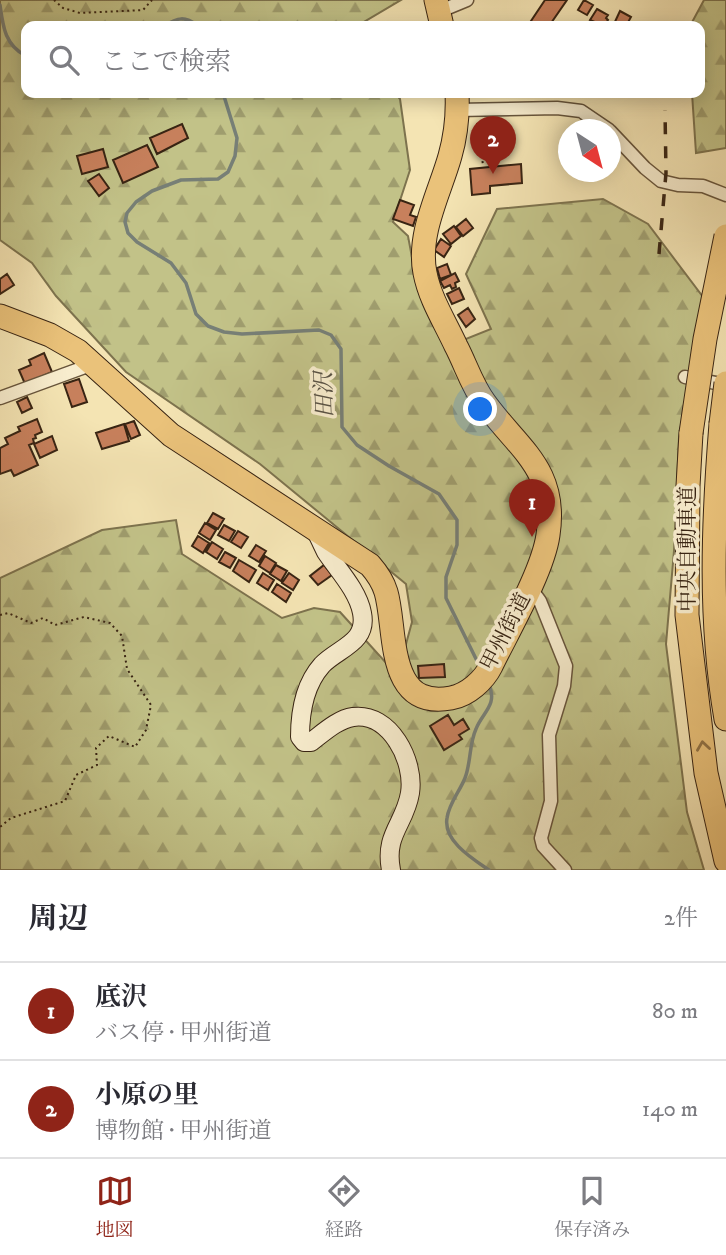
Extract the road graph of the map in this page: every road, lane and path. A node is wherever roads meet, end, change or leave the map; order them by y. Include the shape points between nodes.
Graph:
1 (54, 0) edge
2 (152, 0) edge
3 (467, 0) edge
4 (439, 13) edge
5 (464, 109) edge
6 (593, 119) edge
7 (621, 142) edge
8 (483, 165) dead end
9 (726, 195) edge
10 (726, 236) edge
11 (0, 316) edge
12 (93, 364) junction
13 (685, 377) dead end
14 (726, 384) edge
15 (0, 398) edge
16 (314, 527) junction
17 (527, 590) junction
18 (0, 615) edge
19 (726, 719) edge
20 (0, 827) edge
21 (726, 861) edge
22 (391, 870) edge
23 (565, 870) edge

1 - 2 path via 80,13 133,12 143,10
3 - 4 street
5 - 6 street via 557,108 581,111
5 - 8 path via 479,127
5 - 17 highway, 甲州街道 via 426,233 425,273 476,388 545,481 548,537
7 - 9 street via 661,181 703,186
21 -> 10 highway, 中央自動車道, bridge via 706,773 687,615 691,433
11 - 12 highway, 甲州街道 via 50,335
12 - 15 street
12 - 16 highway, 甲州街道 via 171,435
13 - 14 street
14 - 19 highway, 中央自動車道, bridge via 713,514 714,608
16 - 17 highway, 甲州街道 via 357,554 379,576 389,601 396,663 412,687 427,696 464,694 474,686 489,670
16 - 22 main road via 363,614 357,639 323,664 313,678 303,703 300,737 312,741 349,717 364,716 376,720 396,739 410,776 410,794 391,842
17 - 23 street via 540,601 566,666 565,686 549,735 551,801 541,838
18 - 20 path via 8,613 31,622 43,618 55,625 84,617 110,623 122,636 127,669 151,705 146,730 135,747 109,736 96,748 97,765 76,775 65,801 11,818

